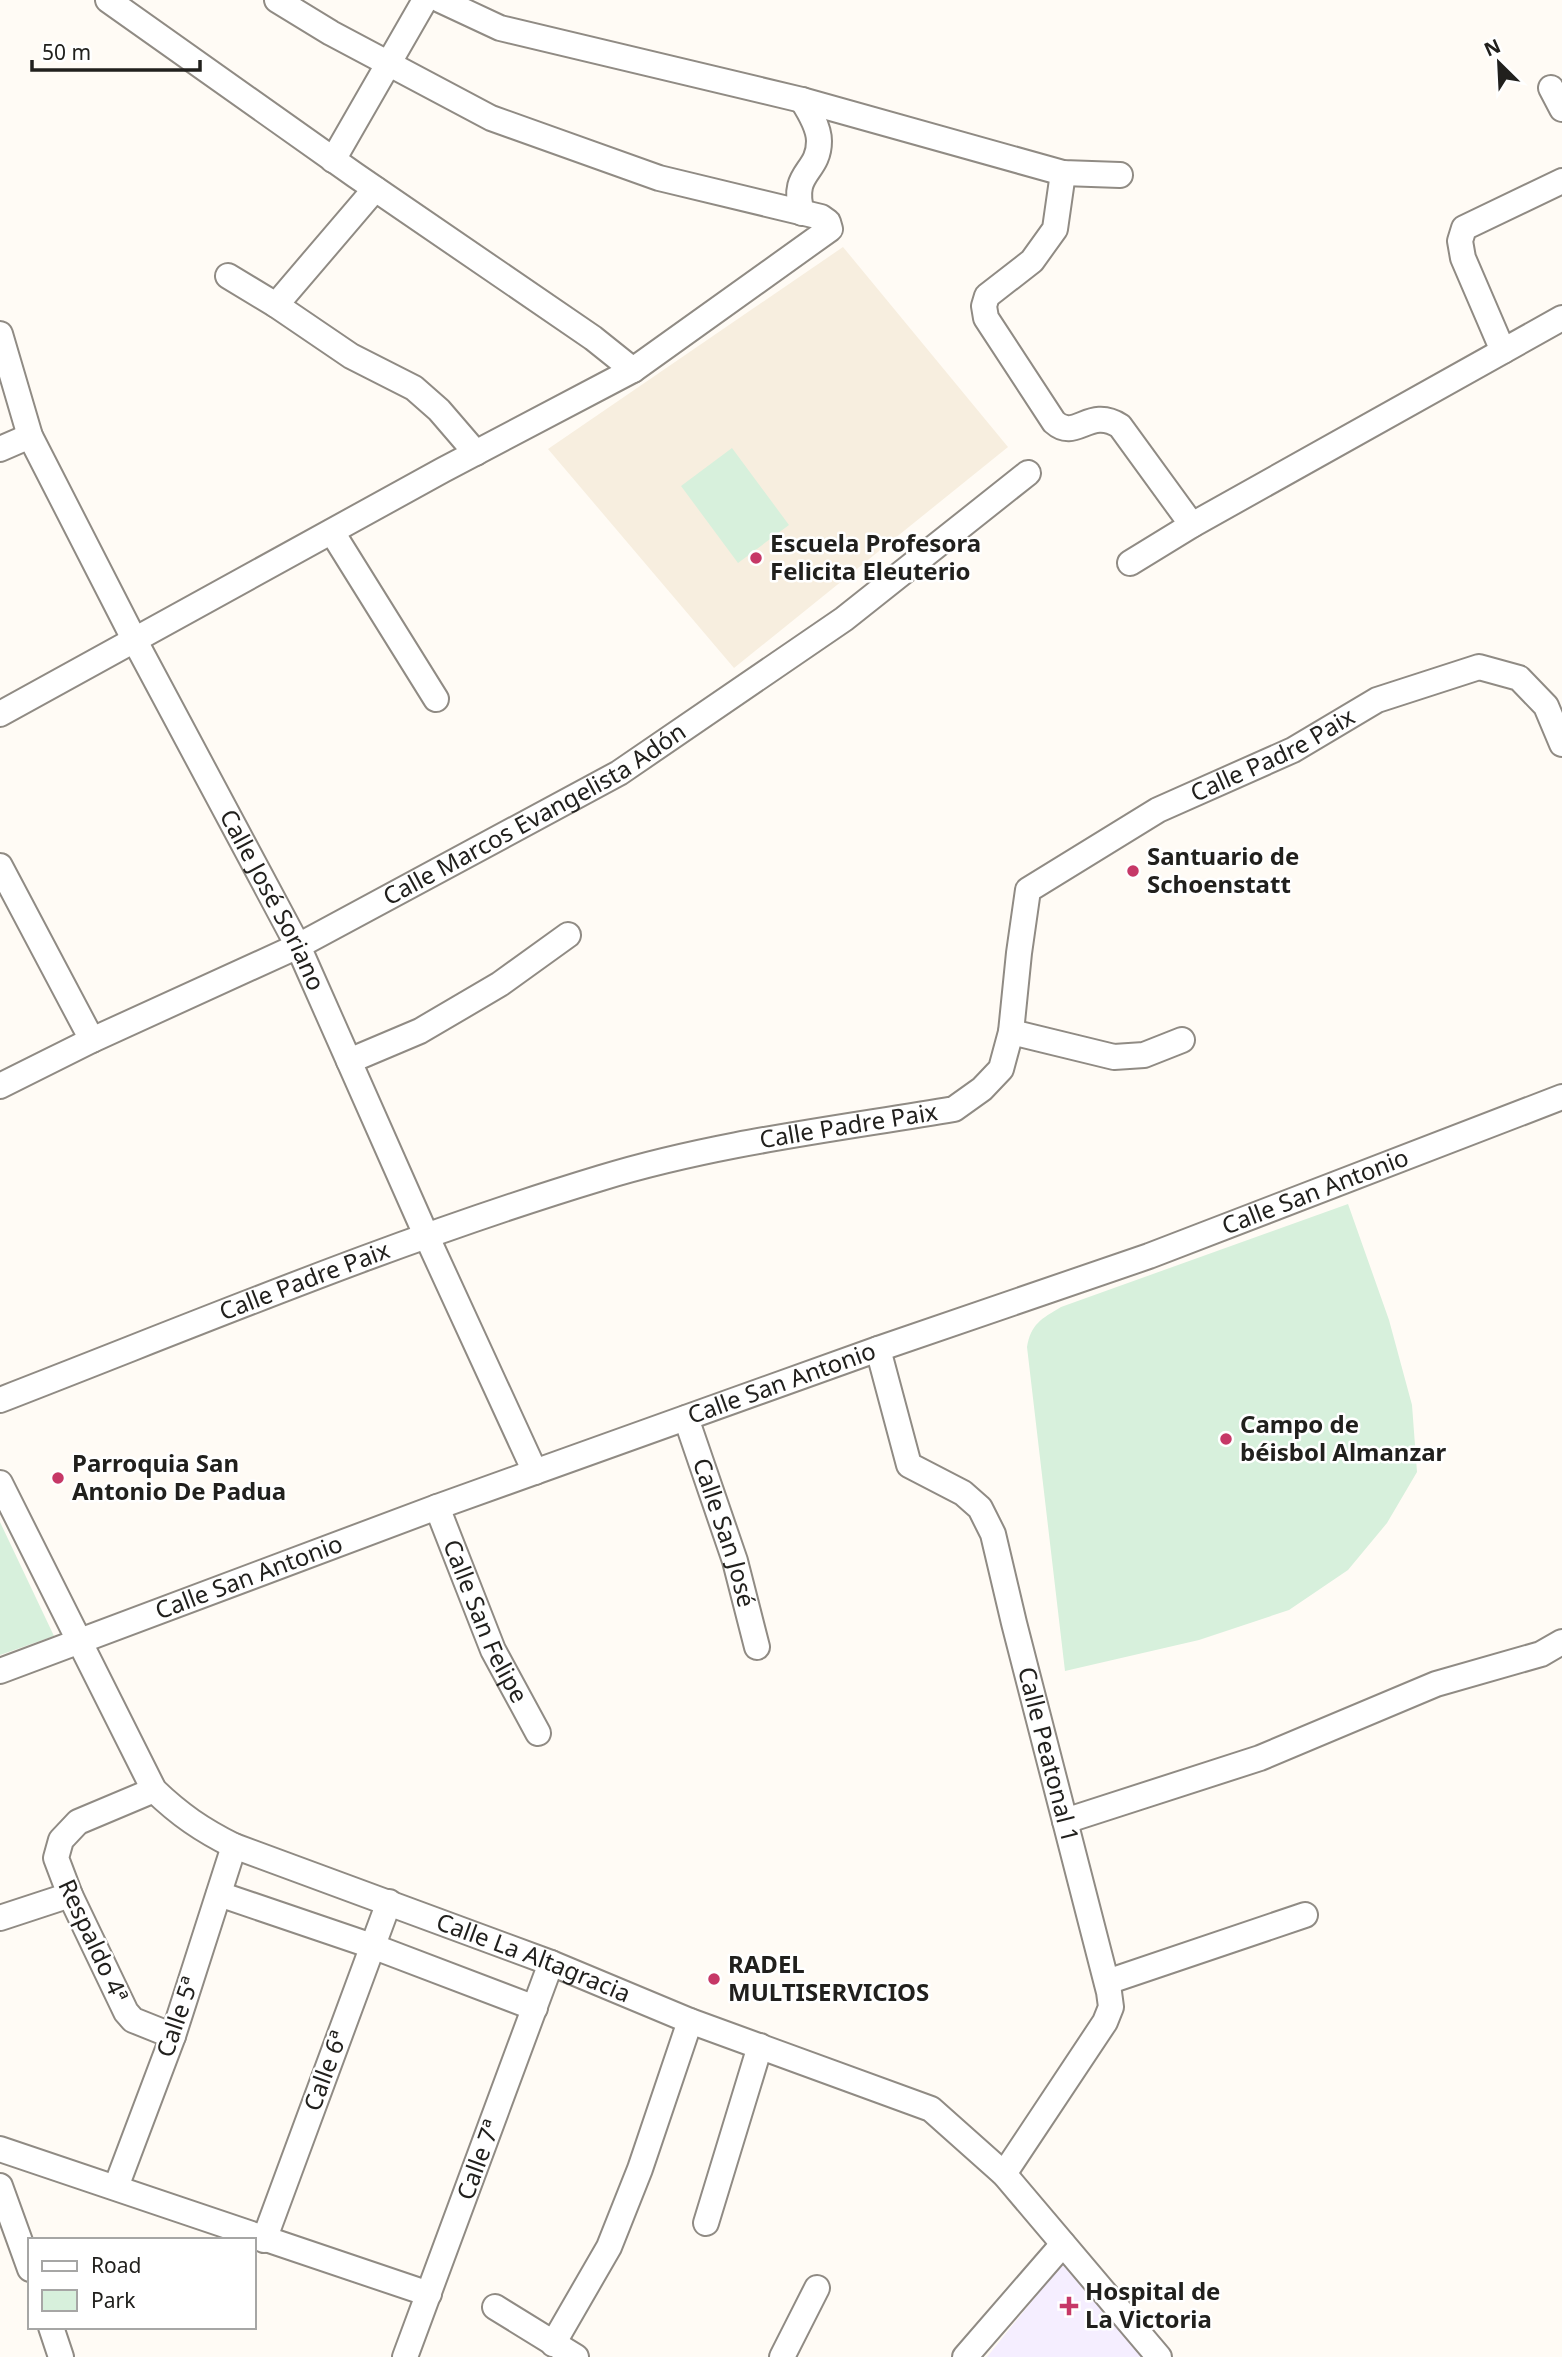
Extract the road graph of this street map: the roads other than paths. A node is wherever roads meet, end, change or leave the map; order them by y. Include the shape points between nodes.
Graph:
1 (108, 0) edge
2 (277, 0) edge
3 (425, 0) edge
4 (440, 0) edge
5 (387, 63) junction
6 (802, 100) junction
7 (332, 160) junction
8 (1063, 173) junction
9 (1120, 175) dead end
10 (1562, 181) edge
11 (375, 189) junction
12 (802, 213) junction
13 (228, 276) dead end
14 (276, 304) junction
15 (1562, 318) edge
16 (0, 334) edge
17 (1503, 351) junction
18 (633, 370) junction
19 (30, 436) junction
20 (0, 450) edge
21 (476, 453) junction
22 (1028, 473) dead end
23 (1192, 525) junction
24 (332, 532) junction
25 (1130, 563) dead end
26 (135, 641) junction
27 (436, 699) dead end
28 (0, 714) edge
29 (1562, 744) edge
30 (0, 866) edge
31 (568, 935) dead end
32 (298, 946) junction
33 (1012, 1032) junction
34 (92, 1040) junction
35 (1182, 1040) dead end
36 (349, 1061) junction
37 (0, 1086) edge
38 (1561, 1099) edge
39 (426, 1236) junction
40 (878, 1349) junction
41 (0, 1400) edge
42 (686, 1418) junction
43 (535, 1472) junction
44 (0, 1483) edge
45 (437, 1507) junction
46 (81, 1642) junction
47 (1562, 1642) edge
48 (757, 1647) dead end
49 (0, 1671) edge
50 (538, 1733) dead end
51 (154, 1790) junction
52 (1065, 1821) junction
53 (234, 1846) junction
54 (219, 1894) junction
55 (70, 1895) junction
56 (389, 1902) junction
57 (1306, 1915) dead end
58 (0, 1918) edge
59 (372, 1946) junction
60 (551, 1963) junction
61 (1107, 1982) junction
62 (535, 2008) junction
63 (690, 2021) junction
64 (173, 2036) junction
65 (760, 2046) junction
66 (0, 2149) edge
67 (1004, 2174) junction
68 (0, 2186) edge
69 (116, 2187) junction
70 (706, 2223) dead end
71 (264, 2240) junction
72 (1063, 2244) junction
73 (28, 2263) edge
74 (817, 2288) dead end
75 (429, 2294) junction
76 (495, 2307) dead end
77 (52, 2329) edge
78 (553, 2344) junction
79 (61, 2357) edge
80 (405, 2357) edge
81 (576, 2357) edge
82 (782, 2357) edge
83 (965, 2357) edge
84 (1159, 2357) edge

1 - 7 street
2 - 5 street
3 - 5 street
4 - 6 street via 500,28
5 - 7 street
5 - 12 street via 491,118 659,178
6 - 8 street
6 - 12 street via 819,140 814,163 800,181
7 - 11 street
8 - 9 street
8 - 23 street via 1055,229 1032,261 987,296 986,318 1054,422 1067,429 1099,418 1120,426
10 - 17 street via 1464,228 1460,241 1463,258
11 - 14 street
11 - 18 street
12 - 18 street via 827,220 830,229
13 - 14 street
14 - 21 street via 351,356 414,388
15 - 17 street
16 - 19 street, Calle José Soriano
17 - 23 street
18 - 21 street
19 - 20 street
19 - 26 street, Calle José Soriano
21 - 24 street
22 - 32 street, Calle Marcos Evangelista Adón via 844,620 620,773
23 - 25 street
24 - 26 street
24 - 27 street
26 - 28 street
26 - 32 street, Calle José Soriano
29 - 33 street, Calle Padre Paix via 1546,706 1519,678 1479,667 1377,700 1293,750 1158,810 1028,890
30 - 34 street
31 - 36 street via 500,984 420,1031
32 - 34 street, Calle Marcos Evangelista Adón
32 - 36 street, Calle José Soriano
33 - 35 street via 1114,1057 1144,1055
33 - 39 street, Calle Padre Paix via 1001,1069 954,1109 729,1145 602,1177
34 - 37 street, Calle Marcos Evangelista Adón
36 - 39 street, Calle José Soriano
38 - 40 street, Calle San Antonio via 1149,1256
39 - 41 street, Calle Padre Paix
39 - 43 street, Calle José Soriano
40 - 42 street, Calle San Antonio
40 - 52 street, Calle Peatonal 1 via 909,1465 963,1493 980,1508 993,1534
42 - 43 street, Calle San Antonio
42 - 48 street, Calle San José via 736,1561
43 - 45 street, Calle San Antonio
44 - 46 street, Calle La Altagracia
45 - 46 street, Calle San Antonio
45 - 50 street, Calle San Felipe via 493,1650
46 - 49 street, Calle San Antonio
46 - 51 street, Calle La Altagracia
47 - 52 street via 1541,1654 1436,1684 1260,1758
51 - 53 street, Calle La Altagracia via 180,1814
51 - 55 street, Respaldo 4ª via 78,1822 61,1840 56,1858
52 - 61 street, Calle Peatonal 1
53 - 54 street, Calle 5ª
53 - 56 street, Calle La Altagracia
54 - 59 street
54 - 64 street, Calle 5ª
55 - 58 street
55 - 64 street, Respaldo 4ª via 129,2017
56 - 59 street, Calle 6ª
56 - 60 street, Calle La Altagracia
57 - 61 street
59 - 62 street
59 - 71 street, Calle 6ª
60 - 62 street, Calle 7ª
60 - 63 street, Calle La Altagracia
61 - 67 street, Calle Peatonal 1 via 1111,2007 1105,2022
62 - 75 street, Calle 7ª
63 - 65 street, Calle La Altagracia
63 - 78 street via 609,2247
64 - 69 street, Calle 5ª
65 - 67 street, Calle La Altagracia via 932,2109
65 - 70 street
66 - 69 street
67 - 72 street, Calle La Altagracia
68 - 73 street
69 - 71 street
71 - 75 street
72 - 83 street
72 - 84 street, Calle La Altagracia
74 - 82 street
75 - 80 street, Calle 7ª
76 - 78 street
77 - 79 street
78 - 81 street

